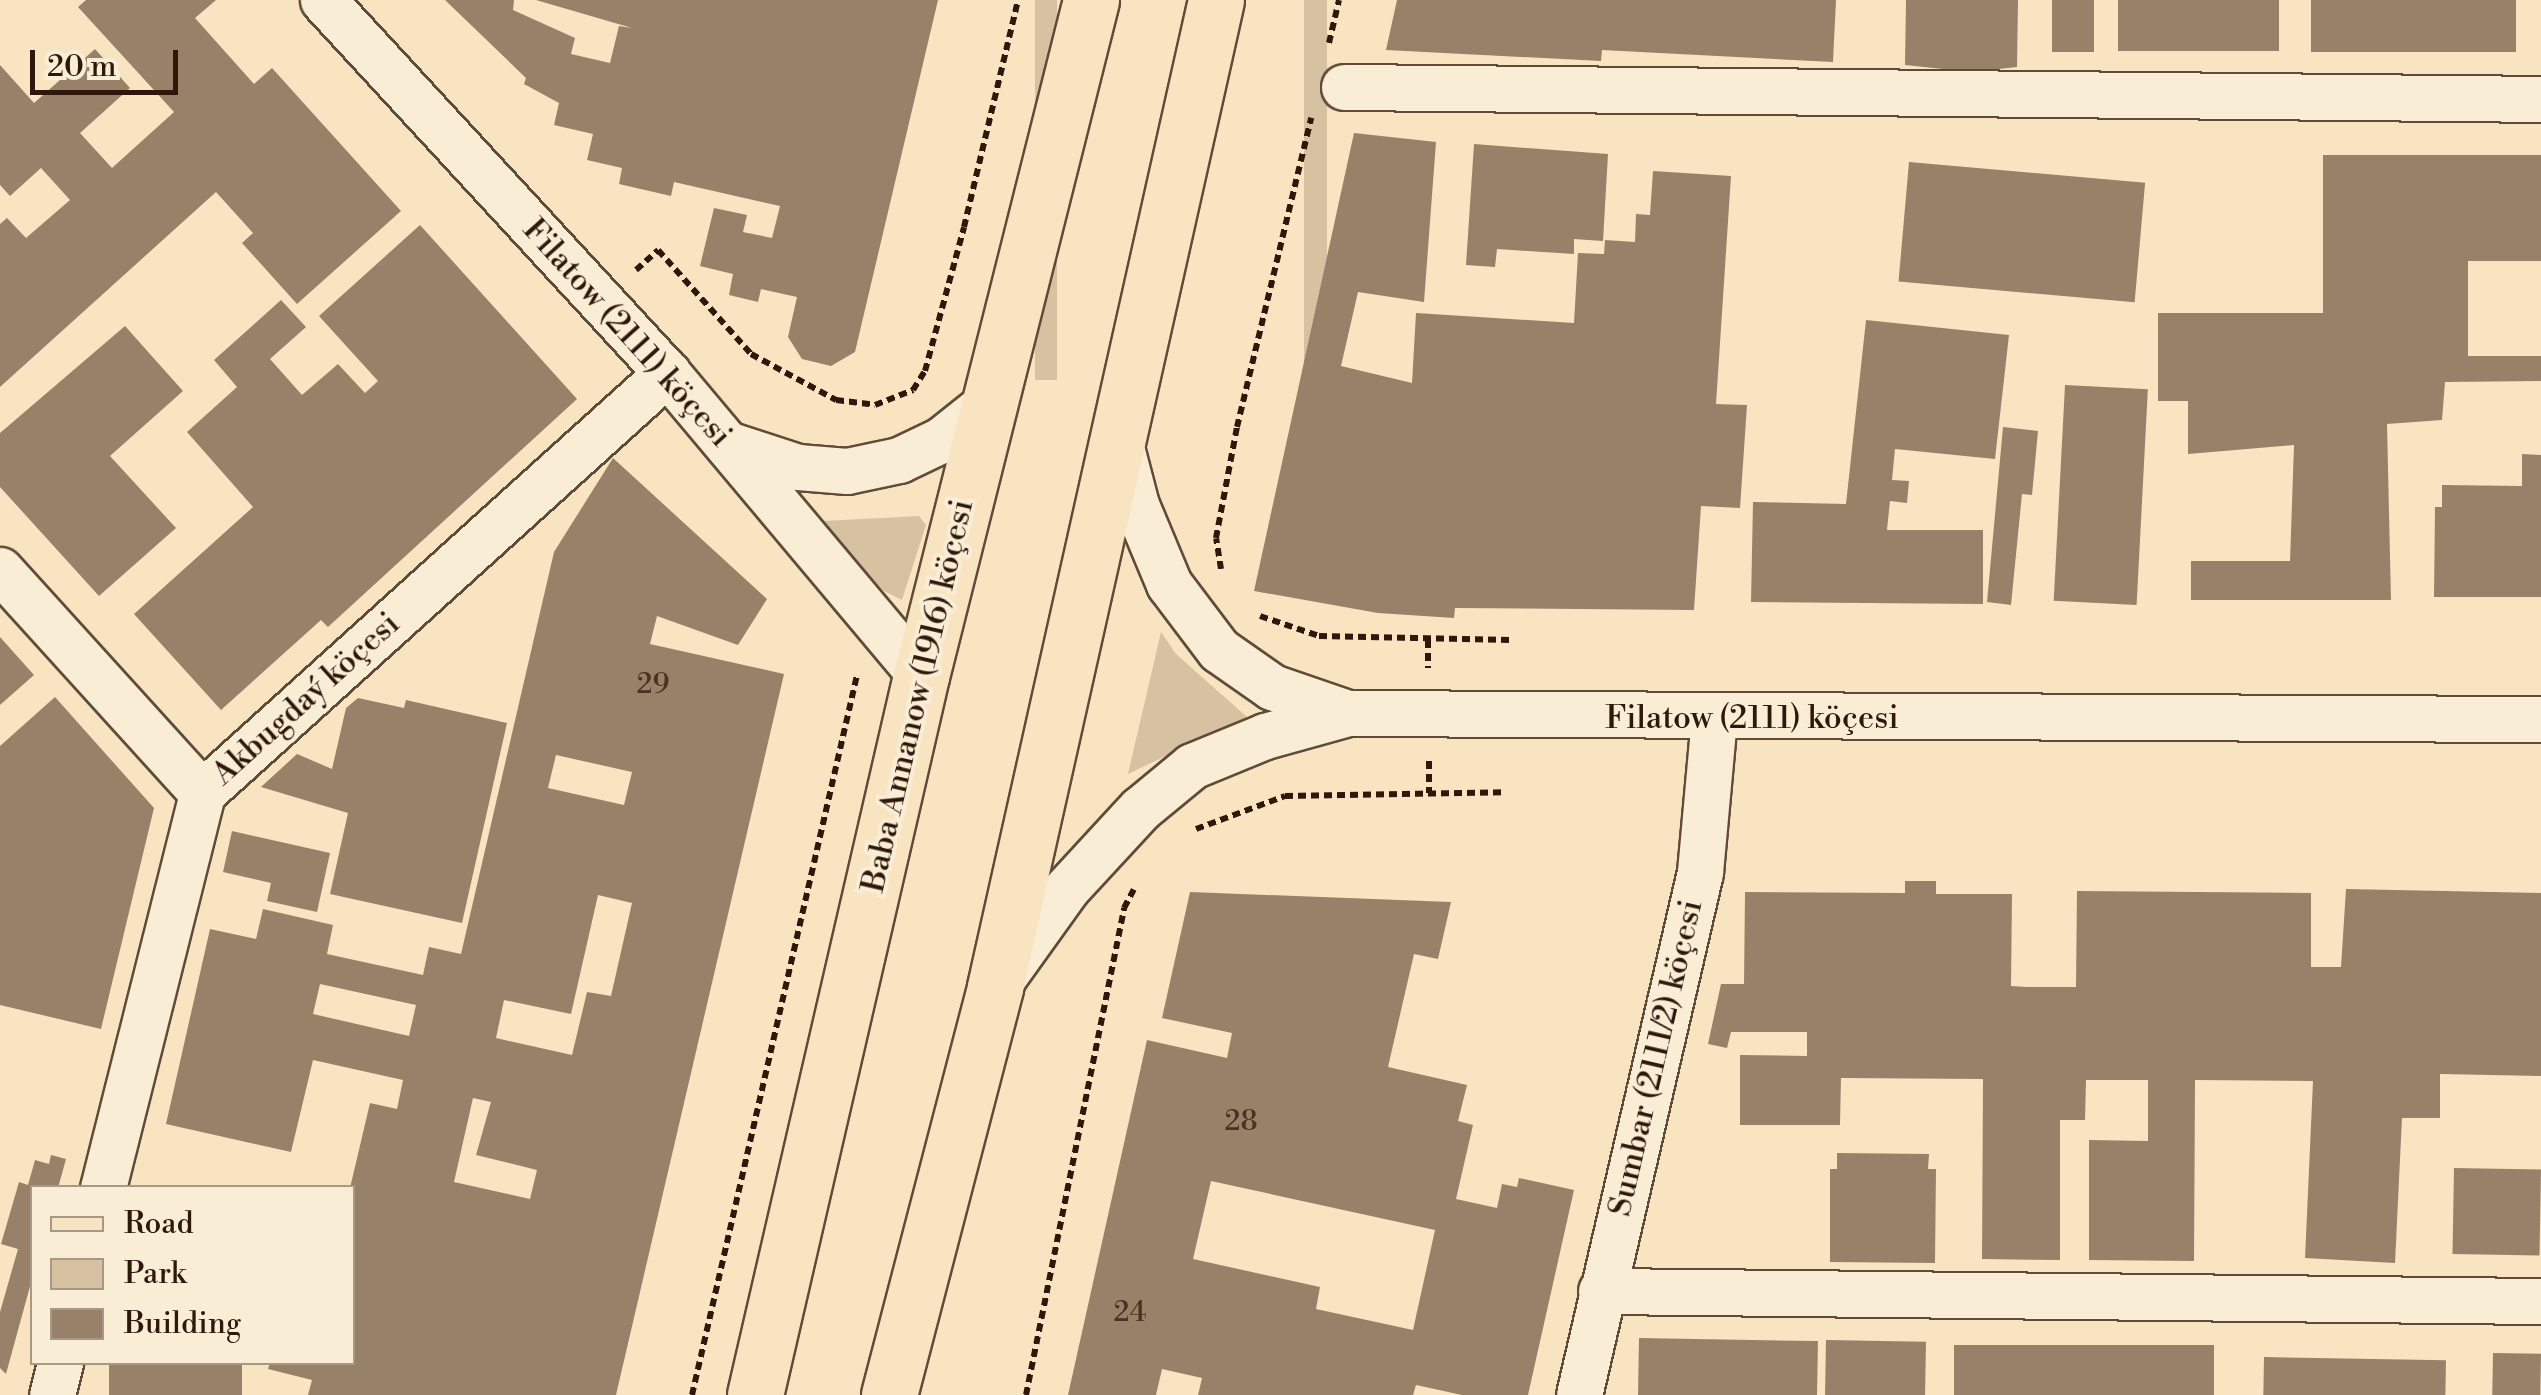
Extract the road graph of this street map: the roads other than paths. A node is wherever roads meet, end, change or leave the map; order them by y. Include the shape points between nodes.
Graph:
1 (1091, 0) edge
2 (1216, 0) edge
3 (346, 10) edge
4 (1328, 80) road end
5 (2541, 99) edge
6 (667, 373) junction
7 (990, 401) junction
8 (1118, 436) junction
9 (726, 444) junction
10 (0, 570) edge
11 (920, 676) junction
12 (1348, 713) junction
13 (1714, 719) junction
14 (2541, 720) edge
15 (202, 793) junction
16 (995, 988) junction
17 (104, 1185) edge
18 (1601, 1291) junction
19 (2541, 1301) edge
20 (59, 1365) edge
21 (52, 1395) edge
22 (755, 1395) edge
23 (889, 1395) edge
24 (1579, 1395) edge

1 - 7 main road, Baba Annanow (1916) köçesi
2 - 8 main road
3 - 6 street, Filatow (2111) köçesi
4 - 5 street
6 - 9 street, Filatow (2111) köçesi
6 - 15 street, Akbugdaý köçesi
7 - 9 street via 940,440 899,460 847,471 798,468
7 - 11 main road, Baba Annanow (1916) köçesi
8 - 12 street, Filatow (2111) köçesi via 1136,505 1170,584 1219,650 1272,687
8 - 16 main road
9 - 11 street, Filatow (2111) köçesi
10 - 15 street
11 - 22 main road, Baba Annanow (1916) köçesi
12 - 13 street, Filatow (2111) köçesi
12 - 16 street via 1192,766 1067,888
13 - 14 street, Filatow (2111) köçesi
13 - 18 street, Sumbar (2111/2) köçesi via 1700,872
15 - 17 street, Akbugdaý köçesi
16 - 23 main road
18 - 19 street
18 - 24 street, Sumbar (2111/2) köçesi
20 - 21 street

